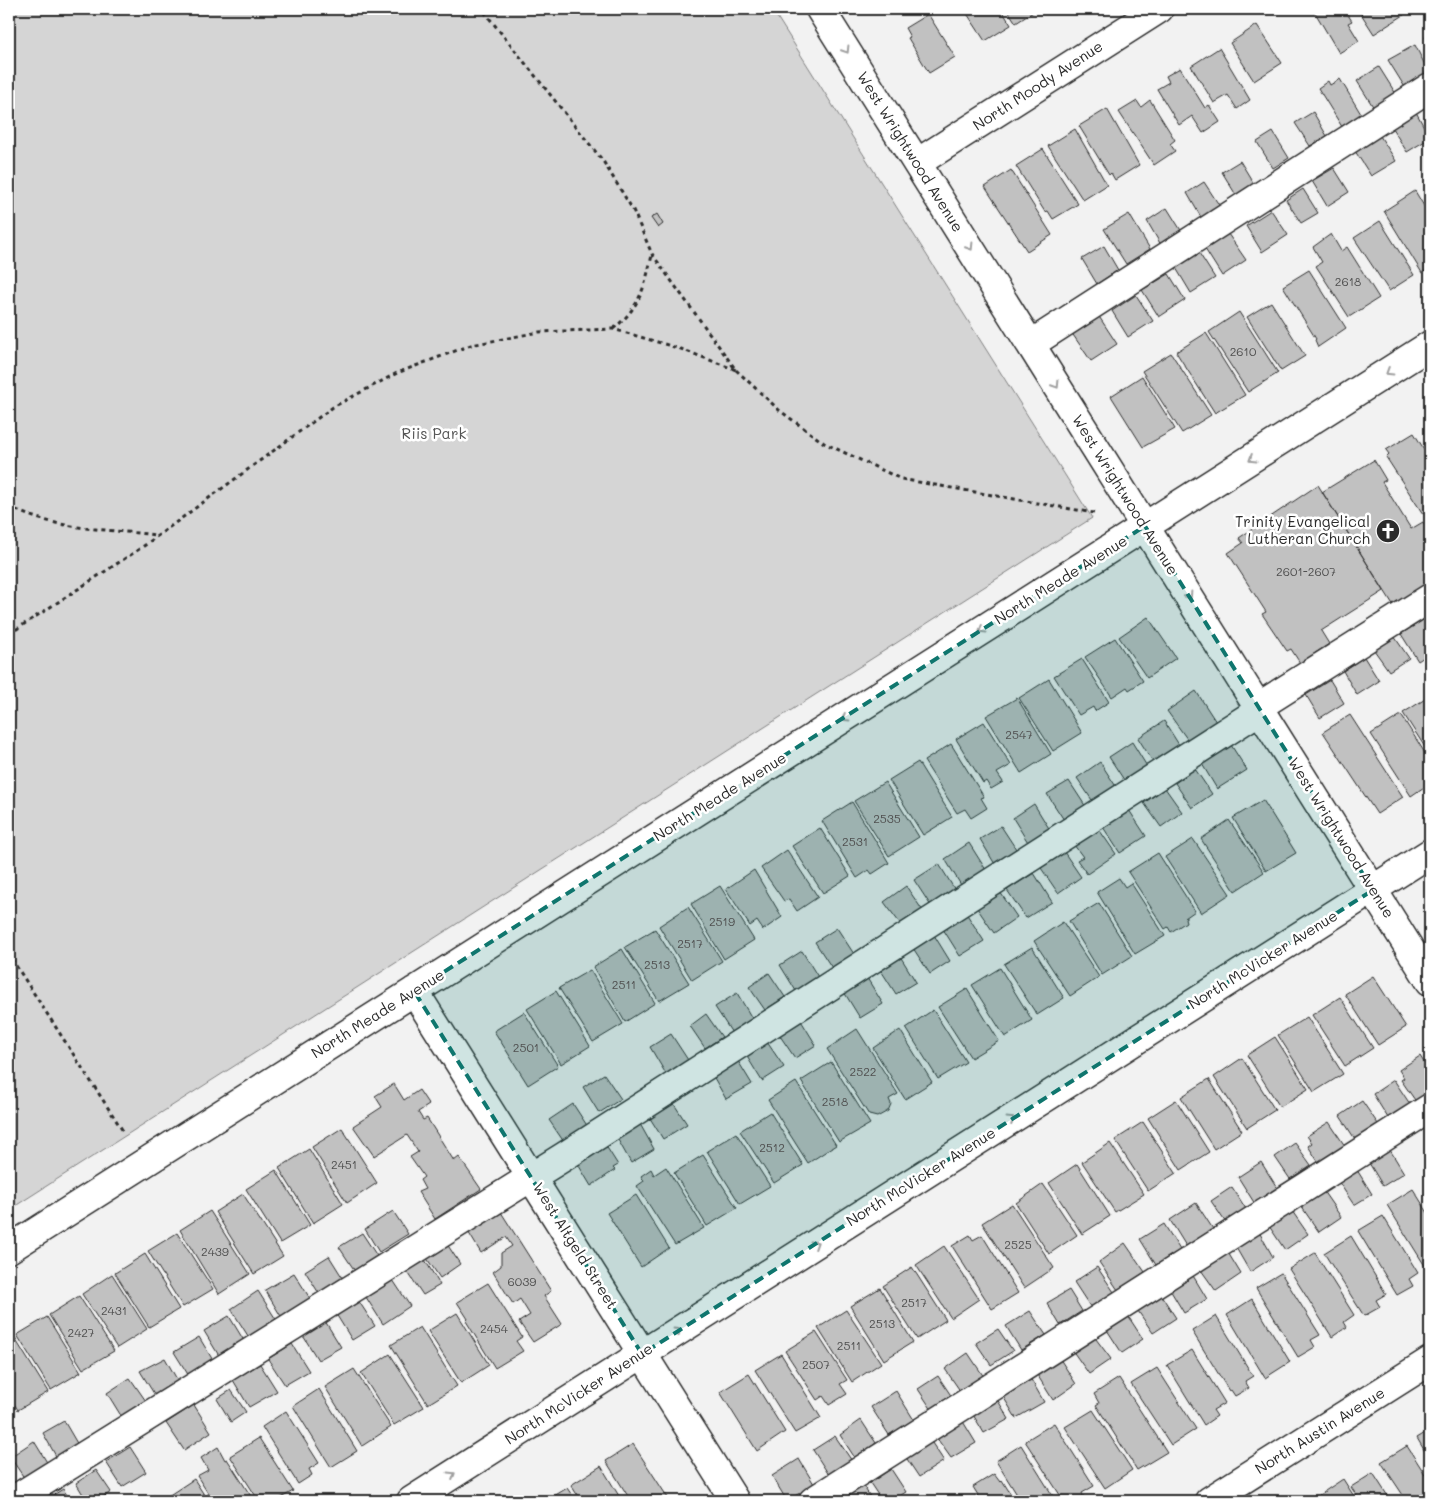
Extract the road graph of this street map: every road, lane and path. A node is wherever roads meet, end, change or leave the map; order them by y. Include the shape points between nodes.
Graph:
1 (482, 9) edge
2 (820, 9) edge
3 (1159, 9) edge
4 (1430, 87) edge
5 (917, 163) junction
6 (652, 254) junction
7 (613, 329) junction
8 (1031, 344) junction
9 (1430, 346) edge
10 (736, 370) junction
11 (9, 506) edge
12 (1094, 513) dead end
13 (1145, 526) junction
14 (157, 535) junction
15 (1430, 598) edge
16 (9, 634) edge
17 (1259, 709) junction
18 (1430, 853) edge
19 (1373, 890) junction
20 (9, 943) edge
21 (1430, 981) edge
22 (414, 991) junction
23 (1430, 1108) edge
24 (122, 1130) dead end
25 (531, 1177) junction
26 (9, 1249) edge
27 (642, 1354) junction
28 (1430, 1361) edge
29 (12, 1501) edge
30 (411, 1501) edge
31 (735, 1501) edge
32 (813, 1501) edge
33 (1209, 1501) edge

1 - 6 path via 603,161 633,210
2 -> 5 street, West Wrightwood Avenue
3 - 5 street, North Moody Avenue
4 - 8 street
5 -> 8 street, West Wrightwood Avenue
6 - 7 path via 637,304
6 - 10 path
7 - 10 path via 681,349
7 - 14 path via 539,332 471,345 397,373 333,407
8 -> 13 street, West Wrightwood Avenue
9 -> 13 street, North Meade Avenue
10 - 12 path via 779,410 824,444 901,479
11 - 14 path via 27,516 71,525
13 -> 17 street, West Wrightwood Avenue
13 -> 22 street, North Meade Avenue
14 - 16 path
15 - 17 street
17 - 19 street, West Wrightwood Avenue
17 - 25 street
18 - 19 street, North McVicker Avenue
19 - 21 street, West Wrightwood Avenue
27 -> 19 street, North McVicker Avenue
20 - 24 path via 11,958
22 - 25 street, West Altgeld Street
22 - 26 street, North Meade Avenue
23 - 32 street
25 - 27 street, West Altgeld Street
25 - 29 street
30 -> 27 street, North McVicker Avenue
27 - 31 street, West Altgeld Street
28 - 33 street, North Austin Avenue

